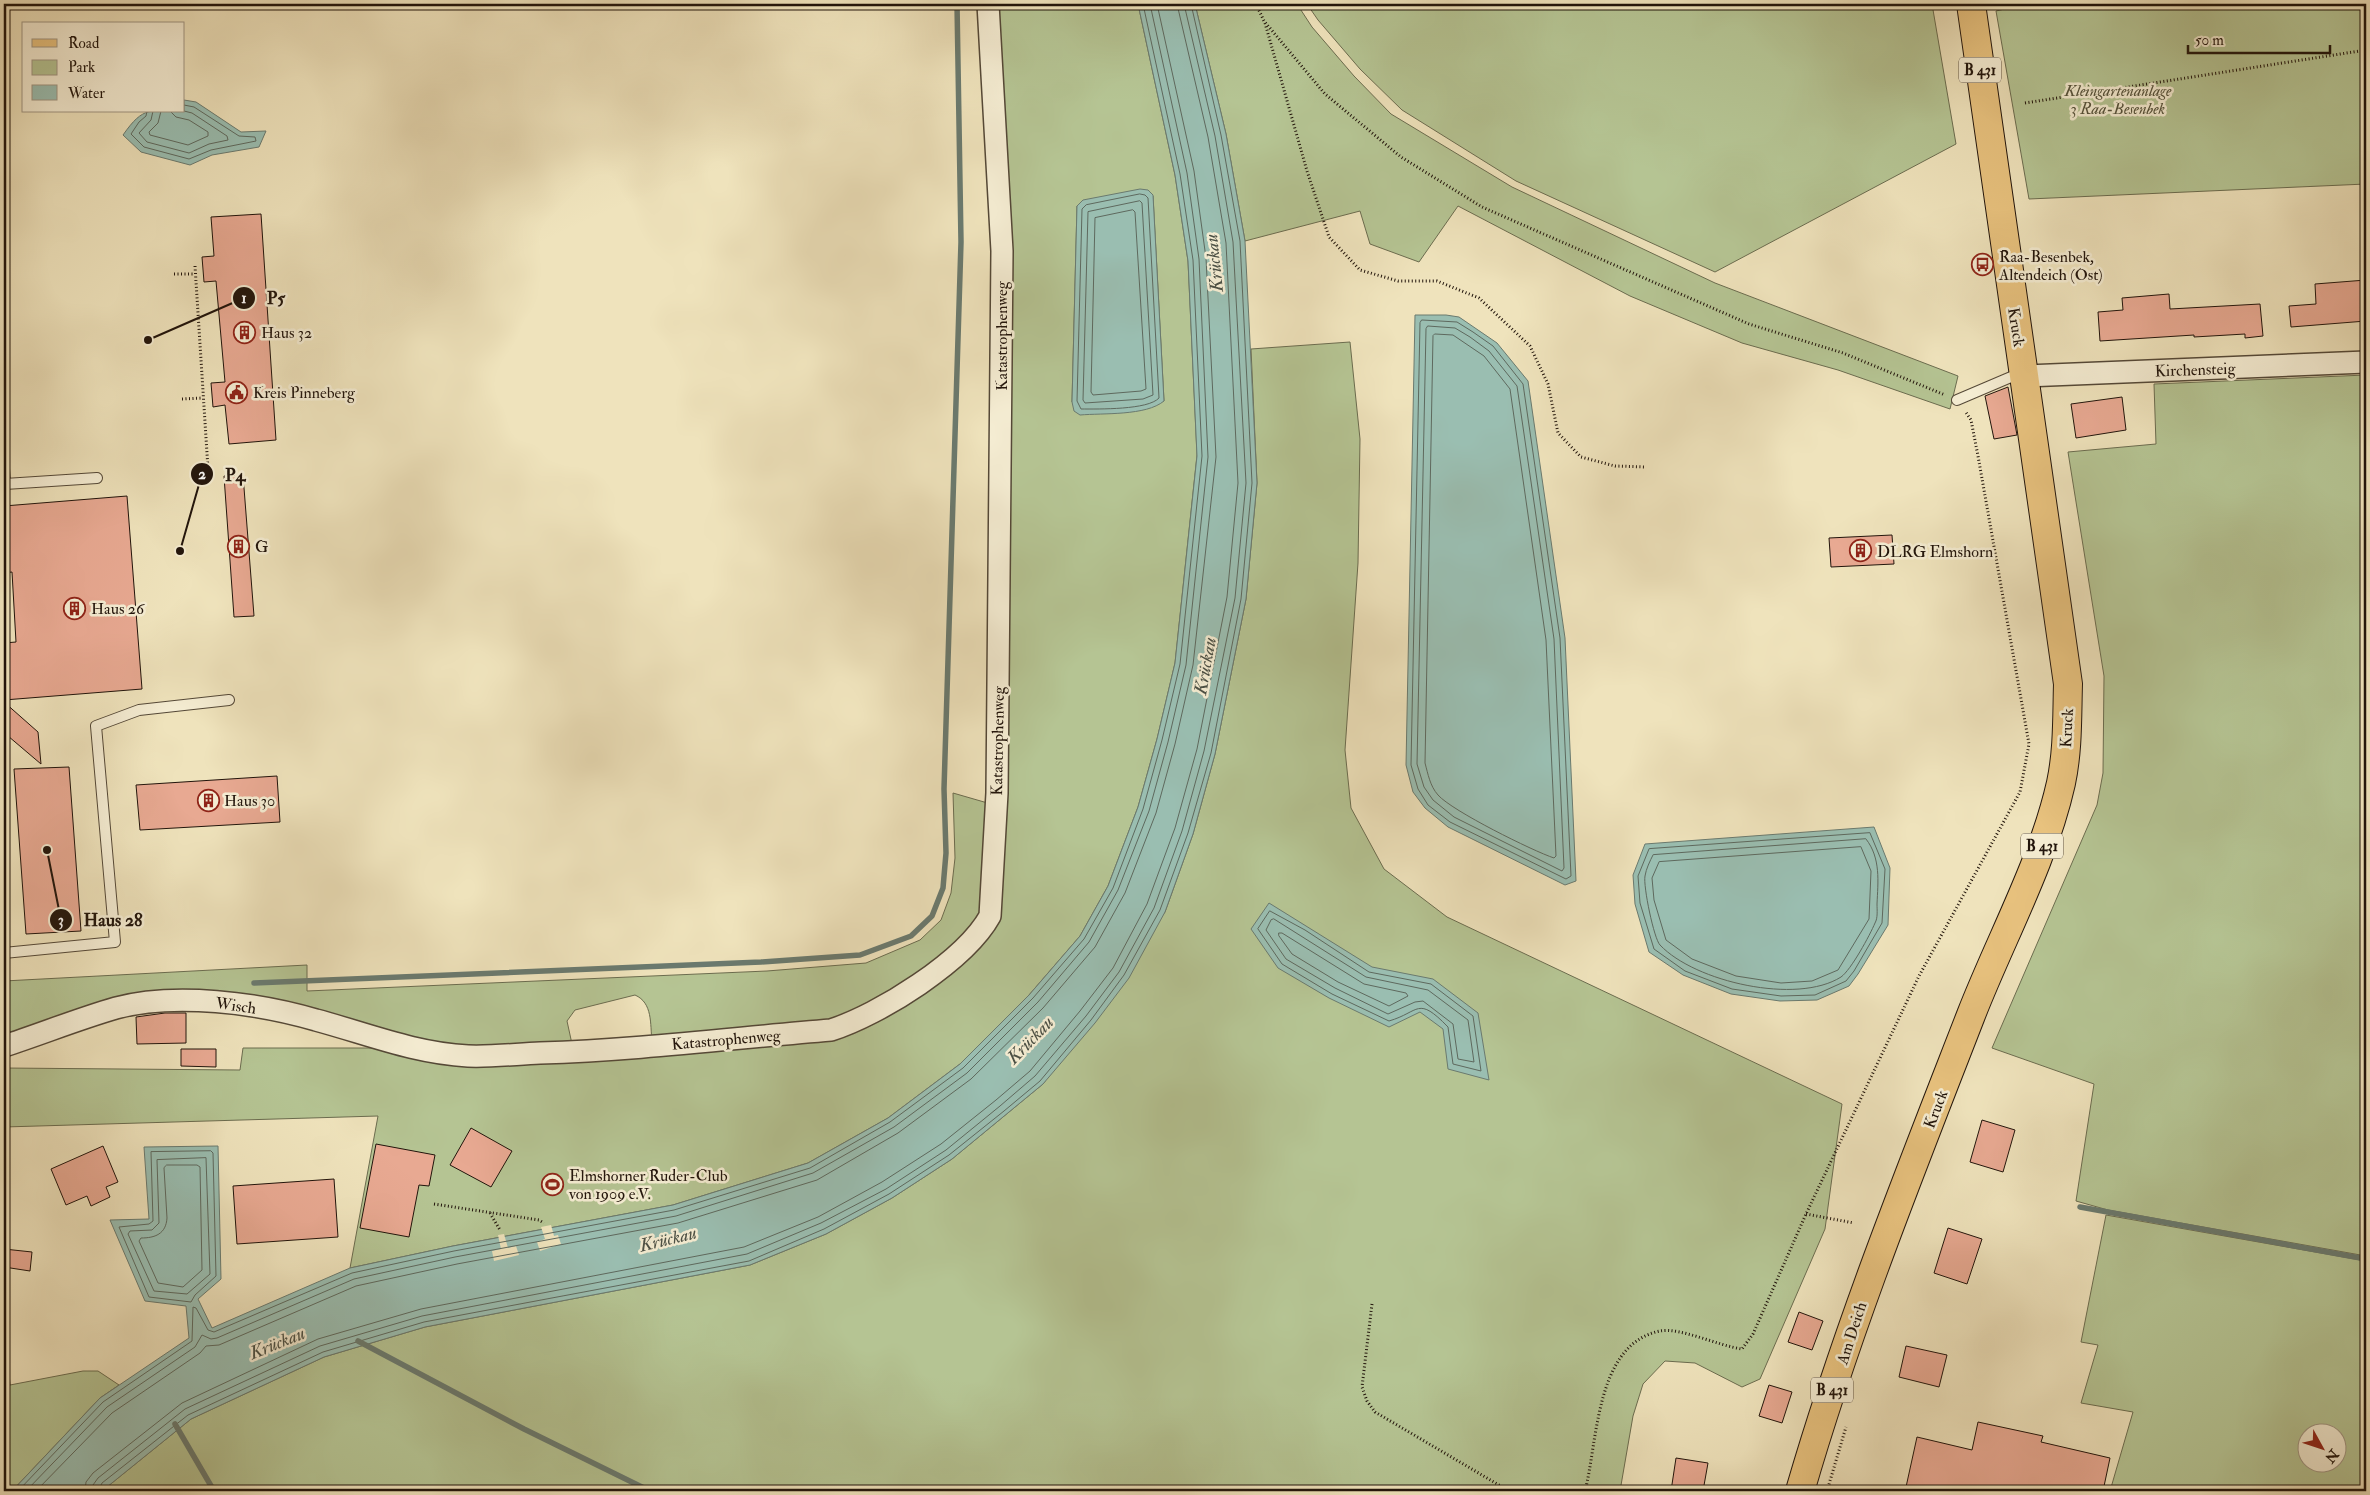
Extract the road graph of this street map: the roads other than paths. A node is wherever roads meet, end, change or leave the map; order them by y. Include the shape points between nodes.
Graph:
1 (988, 4) edge
2 (1971, 4) edge
3 (2366, 362) edge
4 (2024, 376) junction
5 (1956, 400) road end
6 (4, 469) edge
7 (97, 478) dead end
8 (4, 484) edge
9 (229, 700) dead end
10 (4, 953) edge
11 (4, 1046) edge
12 (469, 1056) joint
13 (1866, 1288) joint
14 (1800, 1491) edge

1 - 12 street, Katastrophenweg via 1002,251 997,793 990,916 982,931 964,949 906,993 881,1009 830,1030 572,1052
2 - 4 main road, Kruck / B 431
3 - 4 street, Kirchensteig
4 - 5 lane via 2011,377
4 - 13 main road, Kruck / B 431 via 2068,684 2067,738 2061,782 2045,840 1979,995
6 - 8 lane
7 - 8 lane
9 - 10 lane via 139,710 96,726 114,942
11 - 12 street, Wisch via 118,1008 181,999 225,1002 316,1019 376,1040
13 - 14 main road, Am Deich / B 431

